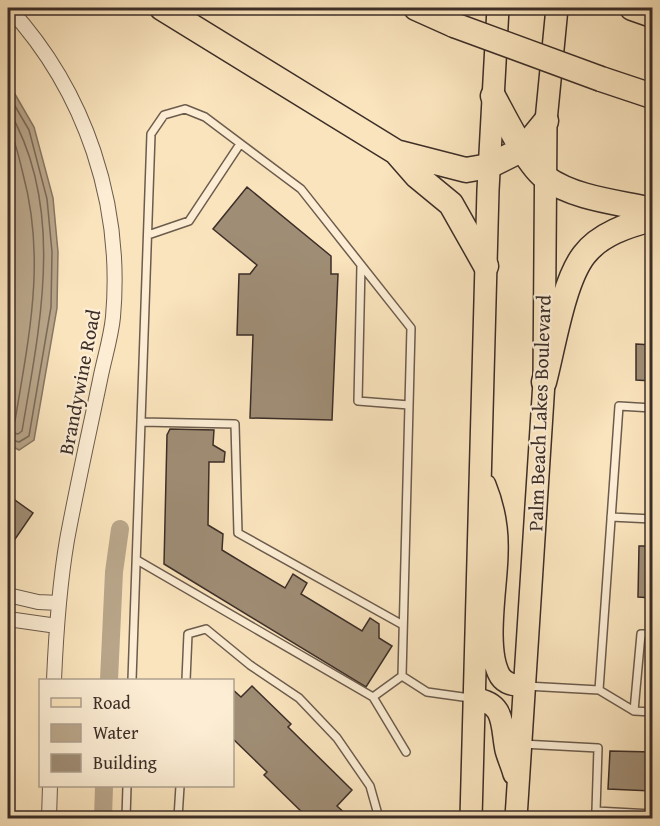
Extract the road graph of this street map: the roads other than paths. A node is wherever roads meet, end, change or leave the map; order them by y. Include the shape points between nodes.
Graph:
1 (9, 8) edge
2 (162, 8) edge
3 (416, 8) edge
4 (498, 8) edge
5 (557, 8) edge
6 (632, 8) edge
7 (652, 15) edge
8 (493, 96) junction
9 (652, 96) edge
10 (546, 121) junction
11 (240, 144) junction
12 (523, 149) junction
13 (396, 152) junction
14 (489, 166) junction
15 (544, 177) junction
16 (652, 210) edge
17 (652, 219) edge
18 (148, 235) junction
19 (361, 266) junction
20 (486, 266) junction
21 (544, 382) junction
22 (409, 405) junction
23 (652, 408) edge
24 (142, 422) junction
25 (480, 472) junction
26 (611, 517) junction
27 (652, 519) edge
28 (137, 560) junction
29 (8, 595) edge
30 (59, 603) junction
31 (8, 619) edge
32 (403, 625) junction
33 (57, 626) junction
34 (652, 634) edge
35 (402, 676) junction
36 (54, 679) edge
37 (132, 679) edge
38 (186, 679) edge
39 (525, 686) junction
40 (599, 690) junction
41 (373, 697) junction
42 (474, 699) junction
43 (634, 711) junction
44 (652, 712) edge
45 (521, 744) junction
46 (406, 752) dead end
47 (518, 786) junction
48 (50, 787) edge
49 (128, 787) edge
50 (180, 787) edge
51 (652, 814) edge
52 (596, 815) edge
53 (49, 819) edge
54 (126, 819) edge
55 (178, 819) edge
56 (379, 819) edge
57 (471, 819) edge
58 (516, 819) edge

1 - 30 street, Brandywine Road via 47,55 74,103 102,174 112,232 113,320 68,537
2 - 13 highway
3 - 9 highway, bridge
4 - 8 main road
5 - 10 main road, Palm Beach Lakes Boulevard
6 - 7 highway
8 - 12 highway
8 - 14 main road
10 - 12 highway
10 - 15 main road, Palm Beach Lakes Boulevard
11 - 18 lane via 189,220
11 - 18 lane via 196,111 174,110 164,115 152,134
11 - 19 lane via 300,189
12 - 14 highway
12 - 15 highway
13 - 14 highway via 466,170
13 - 20 highway via 417,176 451,204
14 - 20 main road
15 - 16 highway via 580,194
15 - 21 main road, Palm Beach Lakes Boulevard
17 - 21 highway via 628,225 584,254 567,293
18 - 24 lane
19 - 22 lane via 411,328
19 - 22 lane via 358,401
20 - 25 main road
21 - 39 main road, Palm Beach Lakes Boulevard
22 - 32 lane
23 - 26 lane via 619,406
24 - 28 lane
24 - 32 lane via 235,424 238,533
25 - 39 main road via 493,505 497,550 494,657 501,678 508,684
25 - 42 main road
26 - 27 lane
26 - 40 lane
28 - 37 lane
28 - 41 lane
29 - 30 street
30 - 33 street, Brandywine Road
31 - 33 street
32 - 35 lane
33 - 36 street, Brandywine Road
34 - 43 lane via 641,634
35 - 41 lane
35 - 42 lane via 427,692
38 - 56 lane via 188,634 206,629 299,698 338,738 370,786
39 - 40 lane
39 - 45 main road, Palm Beach Lakes Boulevard
40 - 43 lane
41 - 46 lane
42 - 47 main road via 488,700 496,707 504,724 506,751
42 - 57 main road
43 - 44 lane
45 - 47 main road, Palm Beach Lakes Boulevard
45 - 52 lane via 598,748
47 - 58 main road, Palm Beach Lakes Boulevard
48 - 53 street
49 - 54 lane
50 - 55 lane
51 - 52 lane

